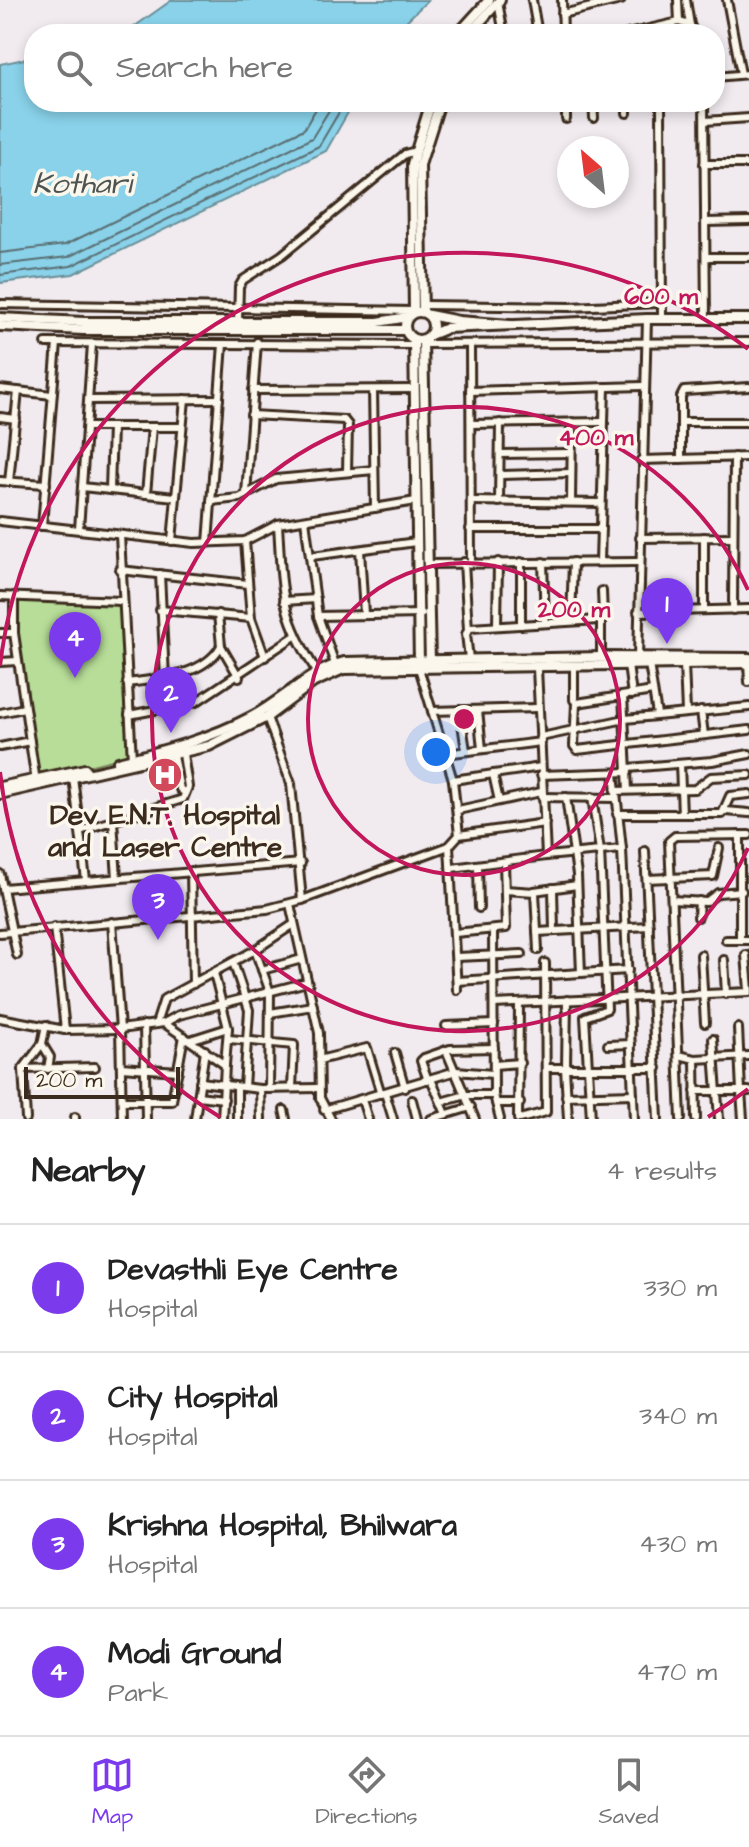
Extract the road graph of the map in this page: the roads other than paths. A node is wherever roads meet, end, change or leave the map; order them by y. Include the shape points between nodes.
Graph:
1 (532, 0) edge
2 (562, 0) edge
3 (621, 0) edge
4 (678, 0) edge
5 (686, 0) edge
6 (727, 0) edge
7 (496, 1) edge
8 (608, 2) edge
9 (562, 14) junction
10 (679, 22) junction
11 (470, 24) edge
12 (477, 24) edge
13 (502, 24) edge
14 (536, 24) edge
15 (562, 24) edge
16 (673, 24) edge
17 (686, 24) edge
18 (690, 24) edge
19 (741, 74) junction
20 (749, 74) edge
21 (725, 76) edge
22 (432, 112) edge
23 (433, 112) edge
24 (566, 112) edge
25 (594, 112) edge
26 (661, 112) edge
27 (705, 112) edge
28 (594, 118) dead end
29 (749, 118) edge
30 (566, 119) dead end
31 (705, 121) junction
32 (416, 151) junction
33 (704, 164) junction
34 (749, 164) edge
35 (749, 221) edge
36 (706, 222) junction
37 (706, 257) junction
38 (749, 257) edge
39 (660, 303) junction
40 (0, 304) edge
41 (238, 308) junction
42 (418, 312) junction
43 (0, 318) edge
44 (647, 319) junction
45 (662, 319) junction
46 (706, 319) junction
47 (749, 319) edge
48 (238, 321) junction
49 (511, 325) junction
50 (0, 326) edge
51 (339, 326) junction
52 (250, 329) junction
53 (405, 330) junction
54 (421, 341) junction
55 (254, 342) junction
56 (749, 342) edge
57 (46, 343) dead end
58 (57, 343) junction
59 (643, 343) junction
60 (92, 344) junction
61 (223, 344) junction
62 (470, 344) junction
63 (642, 386) junction
64 (605, 387) junction
65 (749, 387) edge
66 (0, 389) edge
67 (415, 389) junction
68 (253, 390) junction
69 (373, 390) junction
70 (18, 391) junction
71 (470, 391) junction
72 (52, 395) junction
73 (185, 399) junction
74 (219, 399) junction
75 (89, 400) junction
76 (251, 415) junction
77 (0, 417) edge
78 (16, 419) junction
79 (572, 422) junction
80 (603, 422) junction
81 (681, 422) junction
82 (749, 422) edge
83 (500, 423) junction
84 (471, 424) junction
85 (87, 427) junction
86 (112, 427) junction
87 (152, 427) junction
88 (182, 427) junction
89 (571, 453) junction
90 (501, 454) junction
91 (734, 457) junction
92 (749, 457) edge
93 (681, 459) junction
94 (641, 460) junction
95 (374, 470) junction
96 (347, 472) junction
97 (571, 473) junction
98 (502, 475) junction
99 (0, 481) edge
100 (9, 482) junction
101 (46, 484) junction
102 (82, 487) junction
103 (110, 490) junction
104 (146, 494) junction
105 (246, 495) junction
106 (175, 497) junction
107 (211, 501) junction
108 (416, 501) junction
109 (471, 501) junction
110 (499, 502) junction
111 (571, 502) junction
112 (601, 503) junction
113 (375, 508) junction
114 (305, 520) junction
115 (0, 521) edge
116 (278, 524) junction
117 (42, 526) junction
118 (79, 529) junction
119 (470, 529) junction
120 (601, 529) junction
121 (120, 535) junction
122 (704, 537) junction
123 (733, 537) junction
124 (640, 538) junction
125 (172, 541) junction
126 (245, 541) junction
127 (416, 542) junction
128 (208, 543) junction
129 (360, 550) junction
130 (312, 556) junction
131 (468, 562) junction
132 (498, 562) junction
133 (521, 562) junction
134 (543, 562) junction
135 (573, 562) junction
136 (600, 562) junction
137 (639, 562) junction
138 (427, 564) junction
139 (120, 570) junction
140 (160, 574) junction
141 (248, 584) junction
142 (602, 591) dead end
143 (0, 596) edge
144 (14, 596) junction
145 (316, 599) junction
146 (121, 601) junction
147 (284, 601) junction
148 (749, 609) edge
149 (160, 610) junction
150 (704, 610) junction
151 (733, 610) junction
152 (638, 612) junction
153 (218, 614) junction
154 (364, 614) junction
155 (417, 614) junction
156 (428, 614) junction
157 (318, 616) junction
158 (251, 618) junction
159 (601, 618) junction
160 (571, 621) junction
161 (545, 623) junction
162 (521, 625) junction
163 (497, 626) junction
164 (468, 630) junction
165 (0, 633) edge
166 (14, 633) junction
167 (295, 636) junction
168 (221, 646) junction
169 (265, 657) junction
170 (601, 657) junction
171 (638, 657) junction
172 (469, 659) junction
173 (18, 661) junction
174 (748, 661) edge
175 (0, 662) edge
176 (430, 663) junction
177 (335, 664) junction
178 (419, 664) junction
179 (649, 664) junction
180 (684, 664) junction
181 (628, 665) junction
182 (574, 667) junction
183 (537, 668) junction
184 (317, 672) junction
185 (239, 677) junction
186 (165, 678) junction
187 (426, 682) junction
188 (749, 682) edge
189 (127, 683) junction
190 (653, 691) junction
191 (628, 696) junction
192 (576, 703) junction
193 (749, 707) edge
194 (24, 708) junction
195 (538, 708) junction
196 (460, 710) junction
197 (478, 710) junction
198 (432, 711) junction
199 (701, 711) junction
200 (686, 712) junction
201 (0, 713) edge
202 (265, 714) junction
203 (129, 715) junction
204 (657, 715) junction
205 (625, 719) junction
206 (749, 730) edge
207 (575, 731) junction
208 (704, 735) junction
209 (541, 739) junction
210 (30, 741) junction
211 (0, 747) edge
212 (626, 747) junction
213 (482, 749) junction
214 (466, 751) junction
215 (183, 754) junction
216 (445, 754) junction
217 (749, 754) edge
218 (173, 756) junction
219 (132, 761) junction
220 (680, 764) junction
221 (628, 770) junction
222 (541, 771) junction
223 (614, 773) junction
224 (73, 774) junction
225 (493, 774) junction
226 (749, 775) edge
227 (453, 780) junction
228 (36, 782) junction
229 (0, 787) edge
230 (681, 789) junction
231 (628, 790) junction
232 (185, 793) junction
233 (0, 794) edge
234 (615, 794) junction
235 (749, 794) edge
236 (542, 795) junction
237 (566, 797) junction
238 (592, 797) junction
239 (499, 801) junction
240 (458, 810) junction
241 (726, 811) junction
242 (749, 813) edge
243 (617, 814) junction
244 (682, 814) junction
245 (113, 821) junction
246 (545, 823) junction
247 (80, 831) junction
248 (459, 835) junction
249 (740, 835) junction
250 (749, 835) edge
251 (449, 846) junction
252 (719, 848) dead end
253 (622, 849) junction
254 (600, 851) junction
255 (645, 851) dead end
256 (574, 853) junction
257 (546, 856) junction
258 (504, 862) junction
259 (301, 863) junction
260 (478, 866) junction
261 (452, 868) junction
262 (191, 871) junction
263 (745, 871) edge
264 (0, 874) edge
265 (117, 878) junction
266 (670, 878) junction
267 (647, 879) junction
268 (86, 880) junction
269 (577, 885) junction
270 (3, 888) junction
271 (553, 888) junction
272 (505, 890) junction
273 (534, 891) junction
274 (742, 891) junction
275 (302, 900) junction
276 (672, 900) junction
277 (699, 901) junction
278 (290, 904) junction
279 (479, 908) dead end
280 (191, 916) junction
281 (698, 917) dead end
282 (112, 922) junction
283 (294, 924) junction
284 (649, 926) junction
285 (54, 927) junction
286 (626, 927) junction
287 (603, 928) junction
288 (578, 929) junction
289 (12, 931) junction
290 (493, 931) junction
291 (554, 931) junction
292 (537, 932) junction
293 (0, 933) edge
294 (455, 933) junction
295 (726, 940) dead end
296 (740, 940) junction
297 (749, 940) edge
298 (255, 950) junction
299 (538, 950) dead end
300 (522, 954) dead end
301 (17, 955) dead end
302 (701, 955) dead end
303 (746, 955) dead end
304 (493, 956) junction
305 (456, 957) junction
306 (302, 959) junction
307 (724, 960) dead end
308 (233, 962) junction
309 (545, 963) dead end
310 (262, 970) junction
311 (628, 970) junction
312 (605, 972) junction
313 (214, 973) junction
314 (581, 973) junction
315 (545, 975) junction
316 (493, 980) junction
317 (457, 981) junction
318 (307, 982) junction
319 (193, 984) junction
320 (457, 990) dead end
321 (749, 991) edge
322 (270, 992) junction
323 (726, 994) junction
324 (704, 996) junction
325 (676, 997) junction
326 (247, 998) junction
327 (606, 998) junction
328 (630, 998) junction
329 (654, 998) junction
330 (567, 1000) junction
331 (546, 1001) junction
332 (519, 1003) junction
333 (222, 1004) junction
334 (494, 1004) junction
335 (313, 1006) junction
336 (270, 1013) junction
337 (0, 1018) edge
338 (705, 1023) dead end
339 (160, 1024) junction
340 (494, 1024) junction
341 (46, 1025) junction
342 (144, 1025) junction
343 (446, 1026) dead end
344 (228, 1028) junction
345 (738, 1028) dead end
346 (120, 1029) junction
347 (65, 1030) junction
348 (187, 1038) junction
349 (229, 1039) junction
350 (713, 1039) dead end
351 (247, 1041) junction
352 (272, 1043) junction
353 (42, 1044) junction
354 (631, 1044) junction
355 (608, 1045) dead end
356 (494, 1048) junction
357 (205, 1050) junction
358 (446, 1050) junction
359 (395, 1053) dead end
360 (679, 1055) junction
361 (739, 1056) junction
362 (749, 1056) edge
363 (715, 1058) junction
364 (695, 1059) junction
365 (319, 1060) junction
366 (520, 1063) junction
367 (225, 1065) junction
368 (494, 1065) junction
369 (95, 1067) dead end
370 (121, 1067) junction
371 (146, 1068) junction
372 (547, 1068) junction
373 (566, 1068) junction
374 (588, 1068) junction
375 (632, 1068) junction
376 (657, 1068) junction
377 (23, 1069) junction
378 (48, 1069) junction
379 (178, 1071) junction
380 (456, 1071) junction
381 (493, 1074) junction
382 (430, 1080) junction
383 (200, 1082) junction
384 (225, 1085) junction
385 (240, 1087) junction
386 (292, 1088) junction
387 (318, 1088) junction
388 (405, 1088) junction
389 (260, 1089) junction
390 (269, 1089) junction
391 (695, 1091) junction
392 (717, 1091) junction
393 (744, 1091) edge
394 (383, 1094) junction
395 (590, 1094) junction
396 (633, 1094) junction
397 (466, 1095) junction
398 (494, 1095) junction
399 (198, 1096) junction
400 (566, 1096) junction
401 (224, 1099) junction
402 (362, 1100) junction
403 (412, 1100) dead end
404 (122, 1101) junction
405 (146, 1101) junction
406 (441, 1102) junction
407 (496, 1103) junction
408 (520, 1103) junction
409 (471, 1107) junction
410 (284, 1110) dead end
411 (446, 1114) junction
412 (328, 1115) edge
413 (532, 1118) edge
414 (26, 1119) edge
415 (122, 1119) edge
416 (146, 1119) edge
417 (195, 1119) edge
418 (222, 1119) edge
419 (237, 1119) edge
420 (261, 1119) edge
421 (286, 1119) edge
422 (320, 1119) edge
423 (368, 1119) edge
424 (393, 1119) edge
425 (417, 1119) edge
426 (431, 1119) edge
427 (475, 1119) edge
428 (500, 1119) edge
429 (519, 1119) edge
430 (568, 1119) edge
431 (591, 1119) edge
432 (634, 1119) edge
433 (658, 1119) edge
434 (681, 1119) edge
435 (696, 1119) edge
436 (719, 1119) edge
437 (743, 1119) edge

1 - 14 street
2 - 9 street
3 - 8 street
4 - 10 street
5 - 18 street
6 - 19 street
7 - 11 main road
7 - 12 main road
7 - 13 street
8 - 9 street
9 - 15 street
10 - 16 street
10 - 17 street
19 - 20 street
19 - 21 street
22 - 32 main road
23 - 42 main road via 420,165
24 - 30 street
25 - 28 street
26 - 39 street
27 - 31 street
29 - 31 street
31 - 33 street
32 - 41 street via 405,154 282,255 243,280
32 - 42 main road via 412,164
33 - 34 street
33 - 36 street
35 - 36 street
36 - 37 street
37 - 38 street
37 - 46 street
39 - 42 street
39 - 45 street
40 - 41 street
41 - 42 street
41 - 48 street
42 - 49 main road
42 - 51 main road
42 - 53 main road
42 - 54 main road via 434,324
43 - 48 main road
44 - 45 main road
44 - 49 main road
44 - 59 street
45 - 46 main road
46 - 47 main road
48 - 51 main road
49 - 54 main road via 447,328
50 - 52 main road
51 - 52 main road
51 - 53 main road
52 - 55 street
53 - 54 main road
54 - 55 street
54 - 62 street
54 - 67 main road
54 - 138 main road
55 - 61 street
55 - 68 street
56 - 59 street
57 - 58 street
58 - 60 street
58 - 72 street
59 - 62 street
59 - 63 street
60 - 61 street
60 - 75 street
61 - 74 street
62 - 71 street
63 - 64 street
63 - 94 street
64 - 71 street
64 - 80 street
65 - 81 street via 687,389 681,397
66 - 70 street
67 - 69 street
67 - 108 main road
68 - 69 street
68 - 76 street
69 - 95 street
70 - 72 street
70 - 78 street
71 - 84 street
72 - 101 street
73 - 74 street
73 - 75 street
73 - 88 street
74 - 107 street
75 - 85 street
76 - 96 street via 344,420
76 - 105 street
77 - 78 street
78 - 100 street
79 - 80 street
79 - 83 street
79 - 89 street
80 - 112 street
81 - 82 street
81 - 93 street
83 - 84 street
83 - 90 street
84 - 109 street
85 - 86 street
85 - 102 street
86 - 87 street
86 - 103 street
87 - 88 street
87 - 104 street
88 - 106 street
89 - 90 street
89 - 97 street
90 - 98 street
91 - 92 street
91 - 93 street
91 - 123 street
93 - 94 street
94 - 124 street
95 - 96 street
95 - 113 street
96 - 105 street via 276,479
97 - 98 street
97 - 111 street
98 - 110 street
99 - 100 street
100 - 101 street
101 - 117 street
102 - 103 street
102 - 118 street
103 - 104 street
104 - 106 street
105 - 107 street
106 - 125 street
107 - 128 street
108 - 113 street
108 - 127 main road
109 - 110 street
109 - 119 street
110 - 111 street
111 - 112 street
112 - 120 street
113 - 114 street
114 - 116 street
114 - 130 street
115 - 117 street
116 - 126 street
116 - 147 street
117 - 118 street
118 - 121 street
119 - 120 street
119 - 131 street
120 - 136 street
121 - 125 street
121 - 139 street
122 - 123 street
122 - 124 street
122 - 150 street
123 - 151 street
124 - 137 street
125 - 128 street
126 - 128 street
126 - 141 street
127 - 129 street
127 - 155 main road
129 - 130 street
129 - 154 street
130 - 145 street
131 - 132 street
131 - 138 street
131 - 164 street
132 - 133 street
132 - 163 street
133 - 134 street
133 - 162 street
134 - 135 street
134 - 161 street
135 - 136 street
135 - 160 street
136 - 137 street
137 - 152 street
138 - 156 main road
139 - 140 street
139 - 146 street
140 - 141 street
140 - 149 street
141 - 158 street
142 - 159 street
143 - 144 street
144 - 146 street
144 - 166 street
145 - 147 street
145 - 157 street
146 - 189 street
147 - 167 street
148 - 151 street
149 - 153 street
149 - 186 street
150 - 151 street
150 - 152 street
152 - 171 street
153 - 158 street
153 - 168 street
154 - 155 street
154 - 157 street
155 - 156 street
155 - 178 main road
156 - 176 main road
157 - 177 street
158 - 169 street
159 - 160 street
159 - 170 street
160 - 161 street
161 - 162 street
162 - 163 street
163 - 164 street
164 - 172 street
165 - 166 street
166 - 173 street
167 - 169 street
167 - 184 street
168 - 185 street
168 - 186 street via 209,659
169 - 185 street
170 - 171 main road
170 - 172 main road
171 - 174 main road
172 - 176 main road
173 - 175 street
173 - 194 street
174 - 180 main road
174 - 188 street
176 - 178 main road
176 - 183 main road
176 - 187 street
177 - 178 main road
177 - 184 main road
178 - 187 street
178 - 202 main road via 331,672
179 - 180 main road
179 - 181 main road
179 - 190 street
180 - 200 street
181 - 182 main road
181 - 191 street
182 - 183 main road
182 - 192 street
183 - 195 street
184 - 202 main road
185 - 203 street via 186,706
186 - 189 street
187 - 198 street
189 - 203 street
190 - 191 street
190 - 204 street
191 - 192 street
191 - 205 street
192 - 207 street
193 - 199 street
194 - 201 street
194 - 210 street
195 - 197 street
195 - 209 street
196 - 197 street
196 - 198 street
196 - 214 street
197 - 213 street
198 - 216 street
199 - 200 street
199 - 208 street
200 - 204 street
202 - 215 main road via 221,741
202 - 219 main road
202 - 259 street via 291,784
203 - 219 street
204 - 205 street
205 - 207 street
205 - 212 street
206 - 208 street
207 - 209 street
207 - 212 street via 576,749
208 - 212 street
209 - 213 street
209 - 222 street
210 - 211 street
210 - 228 street
212 - 221 street
213 - 214 street
214 - 216 street
215 - 218 main road
215 - 232 street
216 - 227 street
217 - 220 street
218 - 219 main road
218 - 232 street
219 - 224 main road
220 - 221 street
220 - 230 street
221 - 223 street
221 - 231 street
222 - 223 street
222 - 225 street
222 - 236 street
223 - 234 street
224 - 228 main road
224 - 247 street
225 - 227 street
225 - 239 street
226 - 230 street via 715,775 699,789
227 - 240 street
228 - 229 main road
228 - 233 main road
230 - 231 street
230 - 244 street
231 - 234 street
232 - 245 street via 181,800
234 - 238 street
234 - 243 street
235 - 241 street via 730,796
236 - 237 street
236 - 239 street
236 - 246 street
237 - 238 street
237 - 256 street
238 - 254 street
239 - 240 street
240 - 248 street
241 - 242 street
241 - 244 street
243 - 244 street
243 - 253 street
245 - 247 street
245 - 265 street
246 - 248 street
246 - 257 street
247 - 268 street
248 - 251 street
249 - 250 street
249 - 263 street
249 - 266 street via 672,837
251 - 261 street
251 - 275 street
252 - 266 street via 713,876
253 - 254 street
253 - 286 street
254 - 256 street
254 - 287 street
255 - 267 street
256 - 257 street
256 - 269 street
257 - 258 street
258 - 260 street
258 - 272 street
259 - 262 street
259 - 275 street
260 - 261 street
260 - 279 street
261 - 294 street
262 - 265 street
262 - 280 street
263 - 274 street
264 - 270 street
265 - 268 street
266 - 267 street
266 - 276 street
267 - 284 street
268 - 270 street
269 - 271 street
269 - 288 street
270 - 289 street
271 - 273 street
271 - 291 street
272 - 273 street
272 - 290 street via 506,928
273 - 292 street
274 - 277 street
274 - 296 street
275 - 278 street
276 - 277 street
276 - 325 street
277 - 281 street
278 - 280 street
278 - 283 street
280 - 282 street
280 - 319 street
282 - 285 street
282 - 346 street
283 - 298 street
283 - 306 street
284 - 286 street
284 - 329 street
285 - 289 street
285 - 347 street
286 - 287 street
286 - 311 street
287 - 288 street
287 - 312 street
288 - 291 street
288 - 314 street
289 - 293 street
289 - 301 street
290 - 294 street
290 - 304 street
291 - 292 street
292 - 299 street
294 - 305 street
295 - 296 street
296 - 297 street
298 - 308 street
298 - 310 street
300 - 304 street
302 - 324 street
303 - 321 street
304 - 305 street
304 - 316 street
305 - 317 street
306 - 310 street
306 - 318 street
307 - 323 street
308 - 313 street
308 - 326 street
309 - 315 street
310 - 322 street
311 - 312 street
311 - 328 street
312 - 314 street
312 - 327 street
313 - 319 street
313 - 333 street
314 - 315 street
315 - 316 street
315 - 331 street
316 - 317 street
316 - 334 street
317 - 320 street
318 - 322 street
318 - 335 street
319 - 339 street via 161,1003
321 - 323 street
322 - 326 street
322 - 336 street
323 - 324 street
324 - 325 street
324 - 338 street
325 - 329 street
325 - 360 street
326 - 333 street
326 - 351 street
327 - 328 street
327 - 330 street
327 - 374 street via 605,1011 585,1017
328 - 329 street
328 - 354 street
329 - 376 street
330 - 331 street
330 - 373 street
331 - 332 street
331 - 372 street
332 - 334 street
332 - 366 street
333 - 339 street
333 - 344 street
334 - 340 street
335 - 336 street
335 - 365 street
336 - 352 street
337 - 341 street
339 - 342 street
339 - 348 street
340 - 343 street
340 - 356 street
341 - 347 street
341 - 353 street
342 - 346 street
342 - 371 street
344 - 348 street
344 - 349 street
345 - 361 street
346 - 347 street
346 - 370 street
348 - 357 street
348 - 379 street
349 - 351 street
349 - 367 street
350 - 363 street
351 - 352 street
351 - 385 street
352 - 386 street via 295,1047
352 - 390 street
353 - 377 street
353 - 378 street via 50,1057
354 - 355 street
354 - 375 street
356 - 358 street
356 - 368 street
357 - 367 street
357 - 383 street
358 - 380 street
358 - 382 street via 422,1059
359 - 388 street
360 - 364 street
360 - 434 street
361 - 362 street
361 - 363 street
361 - 393 street
363 - 364 street
363 - 392 street
364 - 391 street
365 - 387 street
365 - 394 street via 367,1048
366 - 368 street
366 - 408 street
367 - 384 street
368 - 381 street
369 - 378 street
370 - 371 street
370 - 404 street
371 - 379 street
371 - 405 street
372 - 373 street
372 - 413 street via 546,1112
373 - 374 street
373 - 400 street
374 - 375 street
374 - 395 street
375 - 376 street
375 - 396 street
376 - 433 street
377 - 378 street
377 - 414 street
379 - 405 street via 172,1101
380 - 381 street
380 - 382 street
380 - 397 street
381 - 398 street
382 - 388 street
382 - 406 street
383 - 384 street
383 - 399 street
384 - 385 street
384 - 401 street
385 - 389 street
385 - 419 street
386 - 387 street
386 - 390 street
387 - 412 street
388 - 394 street
389 - 390 street
389 - 420 street
391 - 392 street
391 - 435 street
392 - 393 street
392 - 436 street
393 - 437 street
394 - 402 street
394 - 424 street
395 - 396 street
395 - 400 street
395 - 431 street
396 - 432 street
397 - 398 street
397 - 406 street
397 - 409 street
398 - 407 street
399 - 401 street
399 - 417 street
400 - 430 street
401 - 418 street
402 - 412 street
402 - 423 street
403 - 425 street
404 - 405 street
404 - 415 street
405 - 416 street
406 - 411 street
407 - 408 street
407 - 428 street
408 - 429 street
409 - 411 street
409 - 427 street
410 - 421 street
411 - 426 street
412 - 422 street
413 - 429 street

